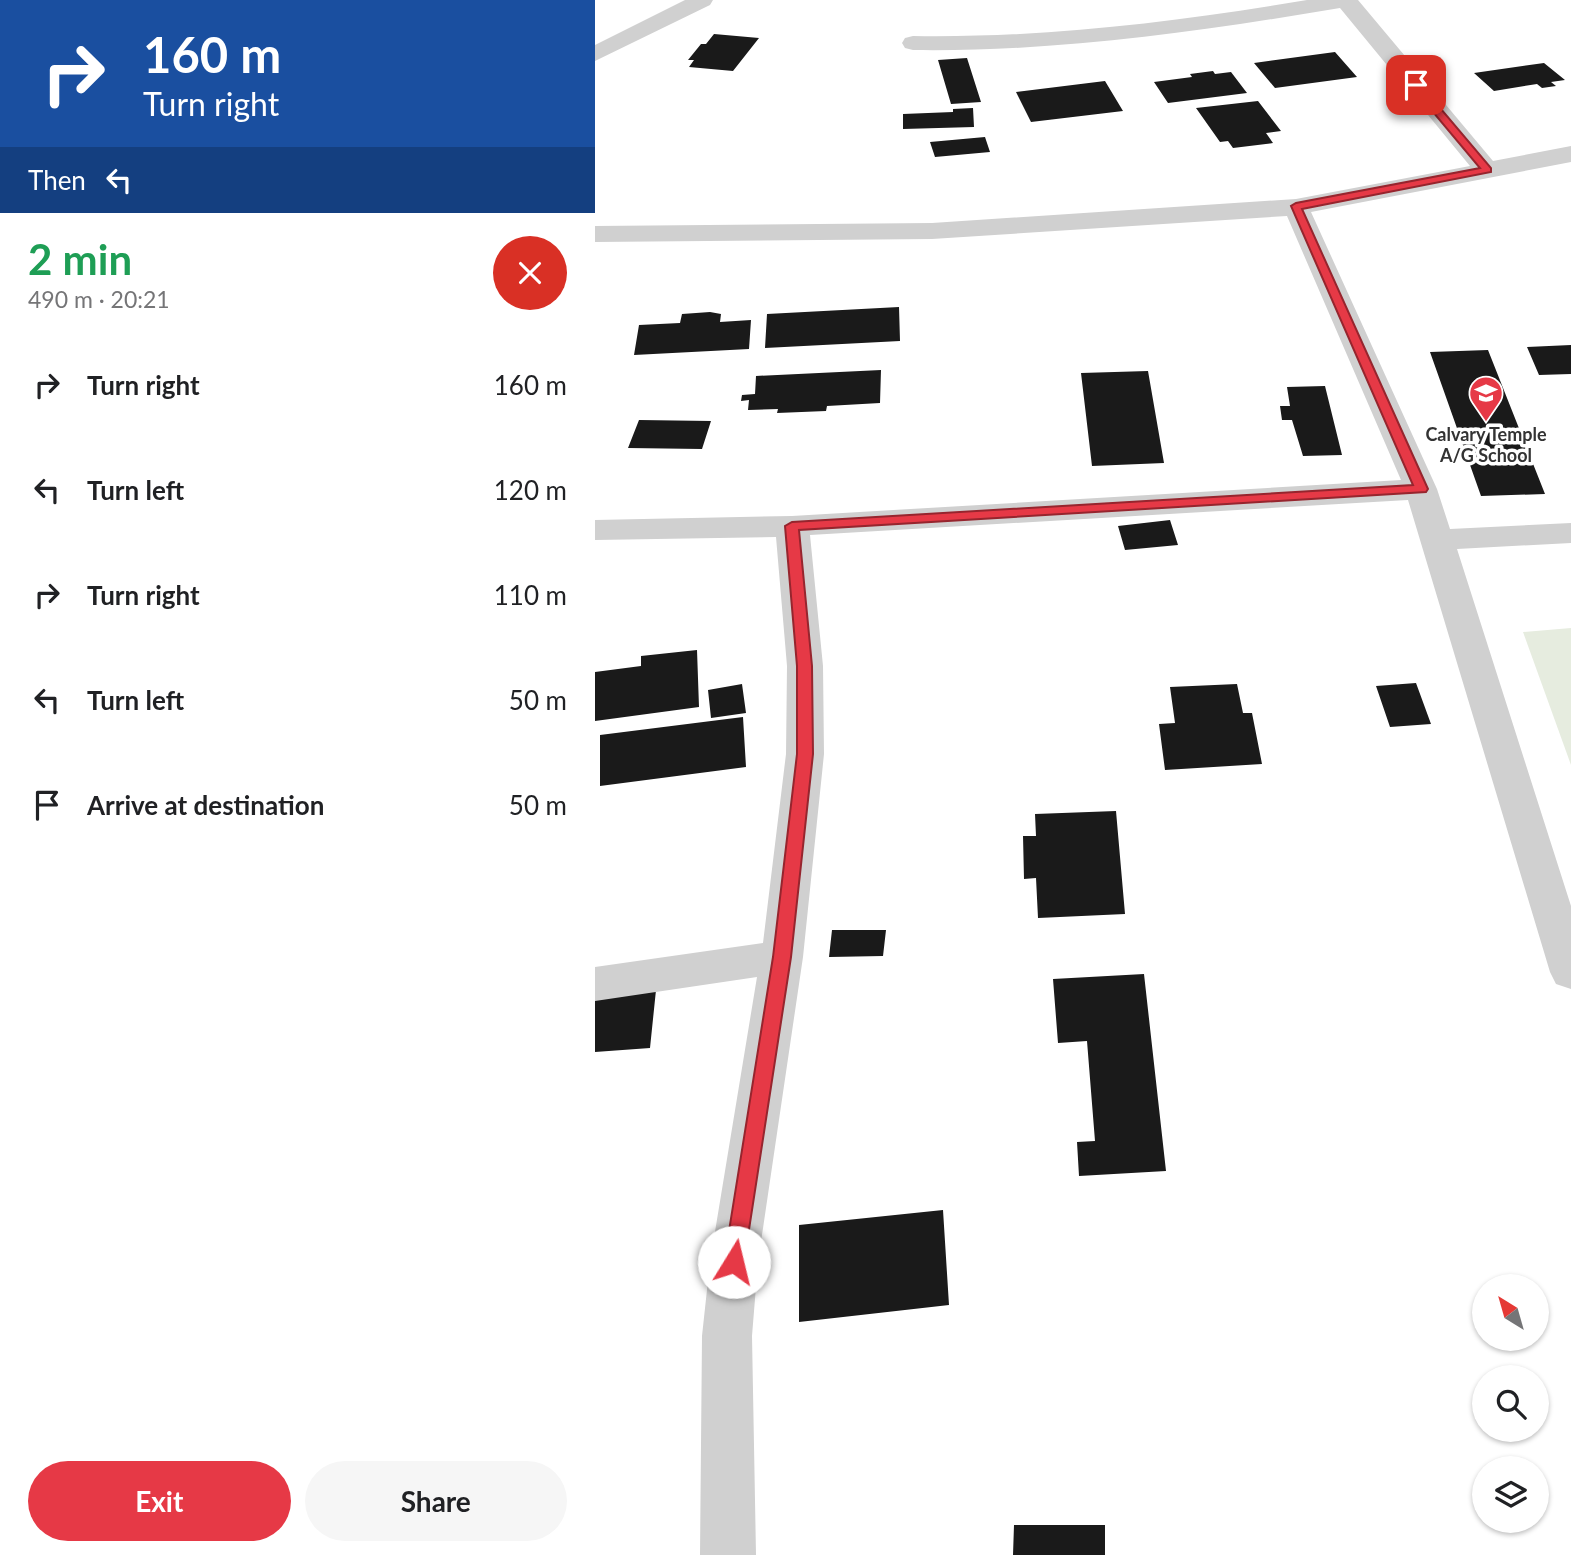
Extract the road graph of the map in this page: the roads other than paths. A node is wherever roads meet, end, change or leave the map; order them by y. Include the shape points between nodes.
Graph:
1 (702, 0) edge
2 (1346, 0) edge
3 (913, 43) dead end
4 (595, 54) edge
5 (1571, 154) edge
6 (1487, 170) junction
7 (1296, 206) junction
8 (595, 234) edge
9 (1421, 489) junction
10 (792, 526) junction
11 (595, 530) edge
12 (1571, 533) edge
13 (1437, 540) junction
14 (782, 957) junction
15 (1571, 972) edge
16 (595, 984) edge
17 (728, 1555) edge

1 - 4 street
2 - 3 street via 1127,34 963,45
2 - 6 street
5 - 6 street
6 - 7 street
7 - 8 street via 932,231
7 - 9 street
9 - 10 street
9 - 13 street
10 - 11 street
10 - 14 street via 805,666 805,754
12 - 13 street
13 - 15 street
14 - 16 street
14 - 17 street via 731,1287

